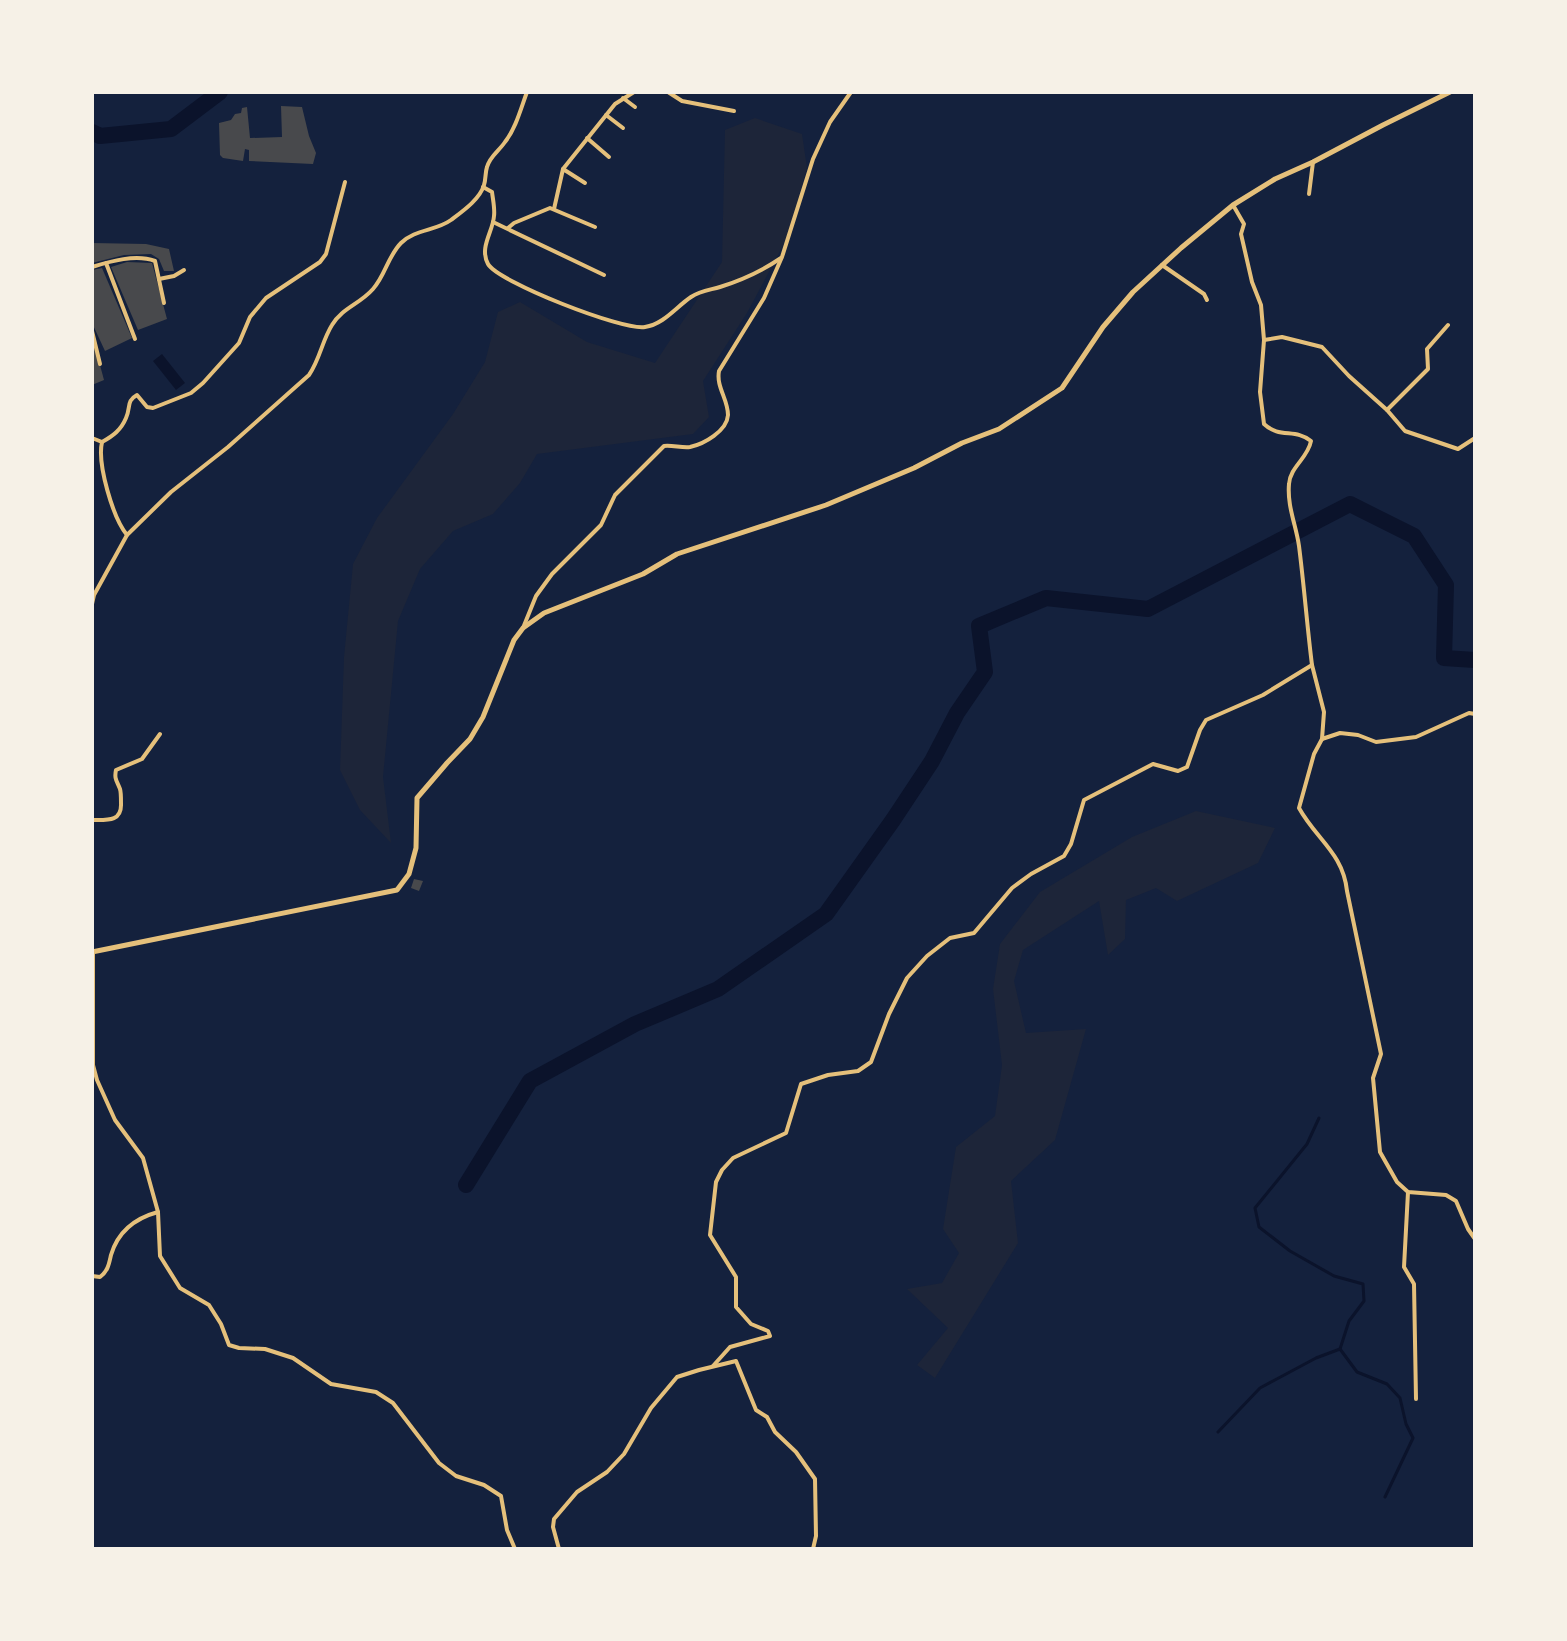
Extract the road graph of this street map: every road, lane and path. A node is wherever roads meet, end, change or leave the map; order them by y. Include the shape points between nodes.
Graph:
1 (527, 92) edge
2 (634, 92) edge
3 (668, 92) edge
4 (851, 92) edge
5 (1450, 92) edge
6 (623, 98) junction
7 (635, 107) dead end
8 (734, 111) dead end
9 (606, 115) junction
10 (623, 128) dead end
11 (587, 138) junction
12 (609, 157) dead end
13 (1313, 162) junction
14 (563, 169) junction
15 (345, 182) dead end
16 (585, 183) dead end
17 (483, 187) junction
18 (1309, 194) dead end
19 (1233, 205) junction
20 (554, 209) junction
21 (493, 222) junction
22 (595, 227) dead end
23 (508, 228) junction
24 (782, 257) junction
25 (106, 263) junction
26 (1162, 265) junction
27 (92, 267) edge
28 (184, 270) dead end
29 (604, 275) dead end
30 (159, 279) junction
31 (1207, 300) dead end
32 (164, 303) dead end
33 (1448, 325) dead end
34 (92, 331) edge
35 (135, 339) dead end
36 (1264, 340) junction
37 (100, 364) dead end
38 (1387, 410) junction
39 (92, 438) edge
40 (1475, 438) edge
41 (102, 442) junction
42 (127, 535) junction
43 (92, 604) edge
44 (523, 628) junction
45 (1312, 665) junction
46 (1475, 714) edge
47 (160, 734) dead end
48 (1322, 739) junction
49 (92, 820) edge
50 (92, 952) edge
51 (1408, 1192) junction
52 (158, 1212) junction
53 (1475, 1239) edge
54 (92, 1276) edge
55 (713, 1366) junction
56 (1416, 1399) dead end
57 (515, 1549) edge
58 (559, 1549) edge
59 (813, 1549) edge

1 - 17 street via 505,142 487,167
2 - 6 street
3 - 8 street via 682,101
4 - 24 street via 813,159
5 - 13 street
6 - 7 street
6 - 9 street
9 - 10 street
9 - 11 street
11 - 12 street
11 - 14 street
13 - 18 street
13 - 19 street
14 - 16 street
14 - 20 street
15 - 41 street via 320,262 266,298 239,343 191,393 153,408 134,396 117,434
17 - 21 street via 492,192
17 - 42 street via 446,223 404,240 371,292 333,323 309,375
19 - 26 street
19 - 36 street via 1244,224 1241,234 1261,305
20 - 22 street
20 - 23 street
21 - 23 street
21 - 24 street via 485,252 496,272 552,299 632,326 659,322 699,293 751,275
23 - 29 street
24 - 44 street via 764,298 719,371 728,415 724,425 689,447 664,446 633,475 615,495 601,525 536,596
25 - 27 street
25 - 30 street via 148,258 155,261
25 - 35 street
26 - 31 street
26 - 44 street via 1103,327 1062,388 999,429 826,505 677,554 643,574 544,613
28 - 30 street
30 - 32 street
33 - 38 street via 1427,349 1428,369
34 - 37 street
36 - 38 street via 1277,336 1322,347
36 - 45 street via 1264,424 1311,441 1292,472 1289,506 1299,546
38 - 40 street via 1405,431 1430,441 1458,449
39 - 41 street
41 - 42 street via 104,473 117,520
42 - 43 street
44 - 50 street via 470,739 417,798 416,848 409,874 397,890
45 - 48 street via 1324,712
45 - 55 street via 1263,695 1206,720 1187,767 1178,771 1153,764 1084,800 1064,856 1012,888 974,933 950,938 907,978 871,1062 858,1071 801,1084 786,1133 733,1158 722,1170 710,1235 736,1277 736,1307 770,1336 730,1347
46 - 48 street via 1416,737 1376,742 1340,733
47 - 49 street via 142,759 116,770 118,816
48 - 51 street via 1299,808 1345,875 1381,1054 1373,1078 1380,1152
50 - 52 street via 93,1065 115,1120 143,1158
51 - 53 street via 1446,1195 1456,1201
51 - 56 street via 1404,1267 1414,1284
52 - 54 street via 130,1225 116,1242 105,1274
52 - 57 street via 160,1256 180,1288 209,1305 229,1345 293,1358 331,1384 376,1392 393,1403 439,1463 501,1496
55 - 58 street via 677,1377 624,1454 577,1492 554,1519
55 - 59 street via 736,1361 756,1410 815,1479

